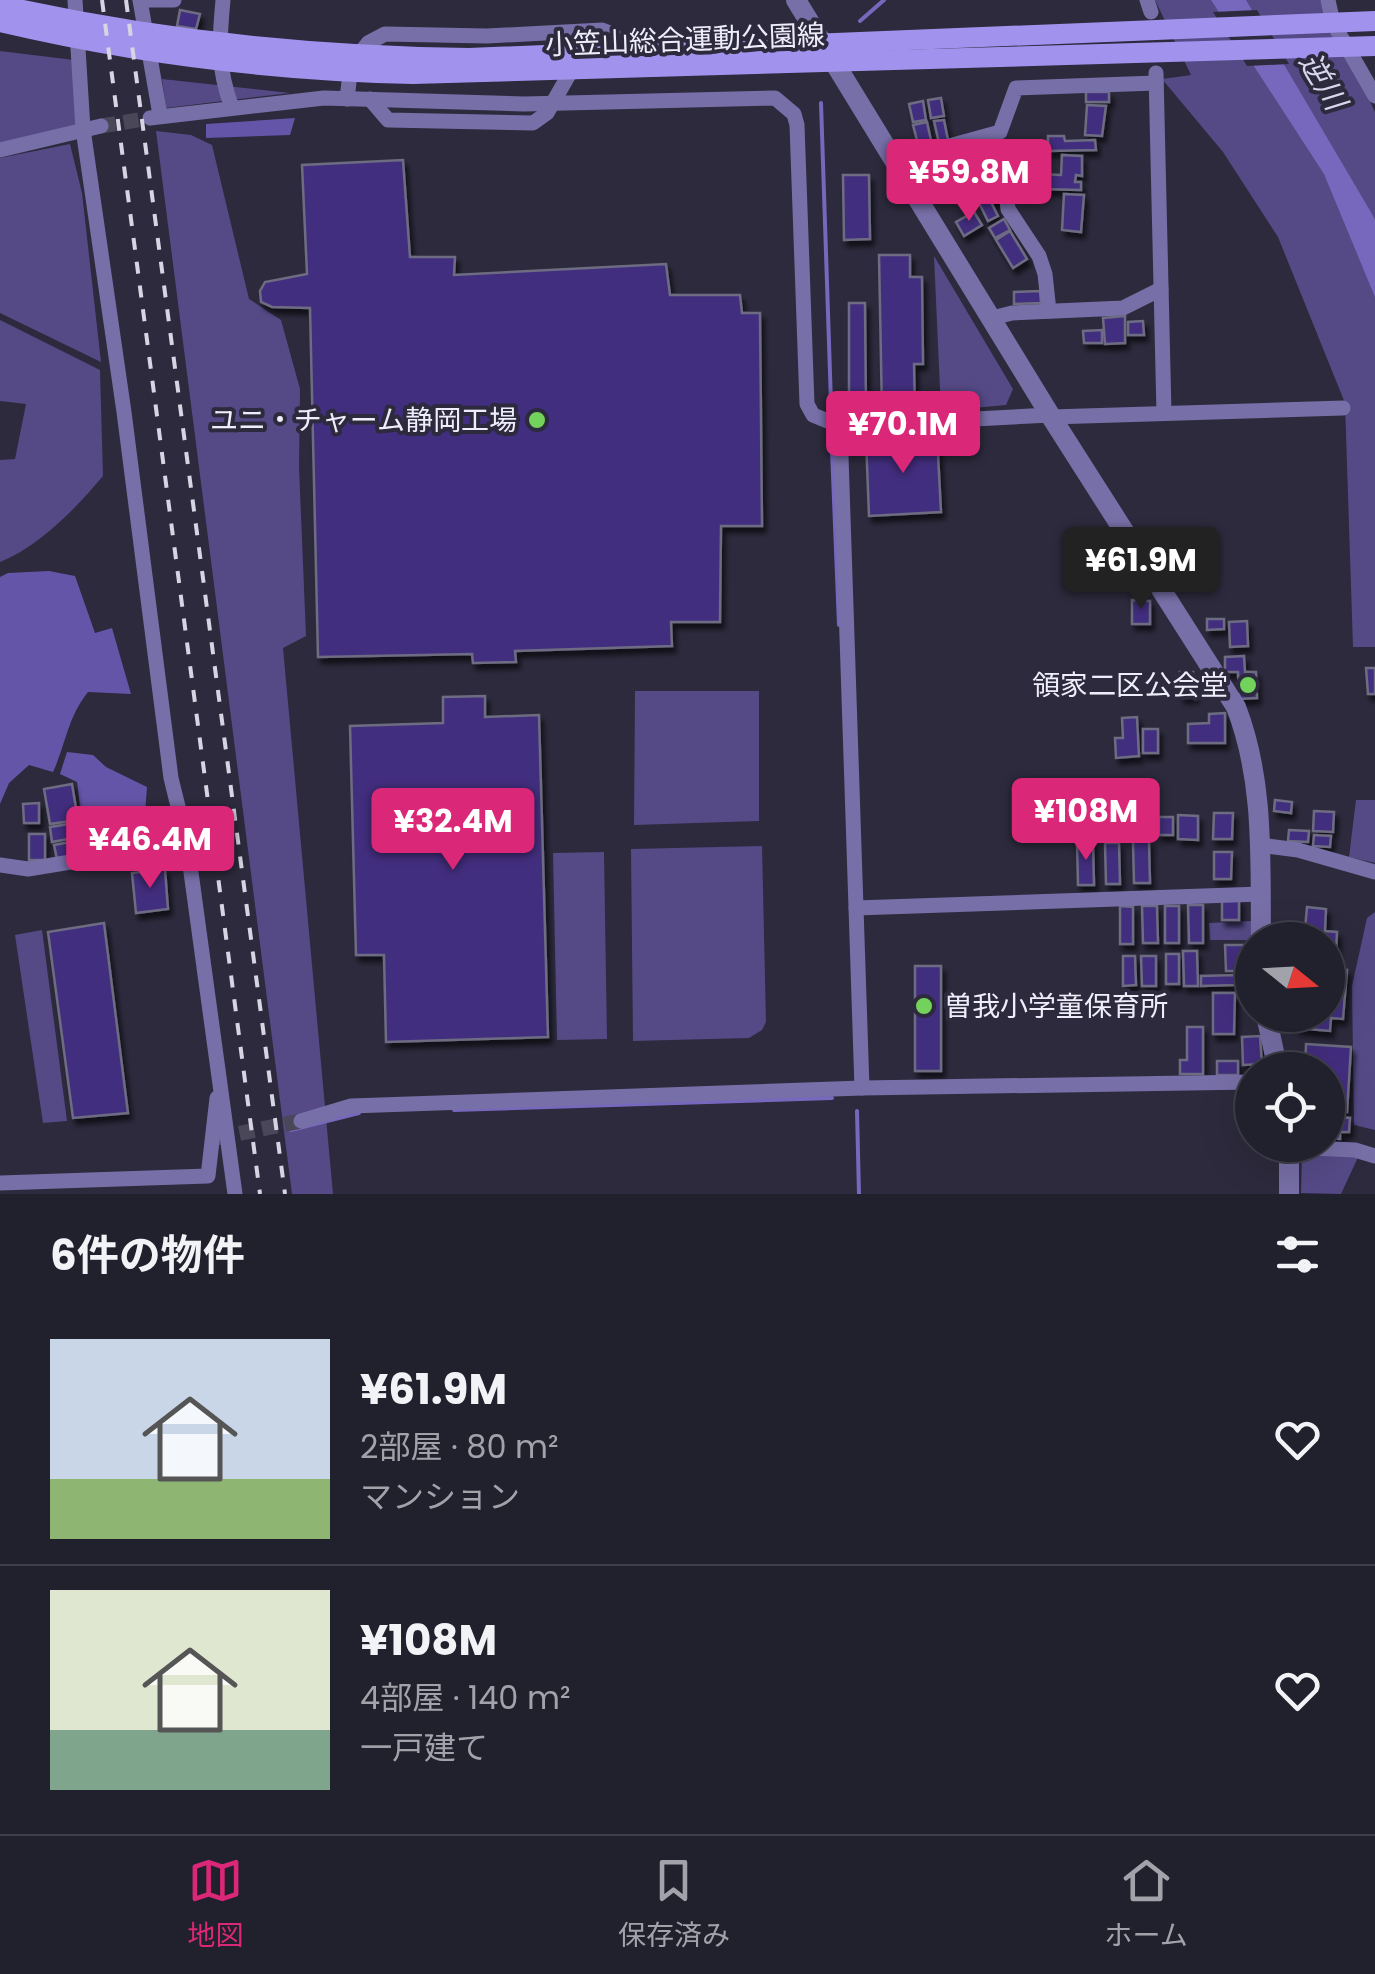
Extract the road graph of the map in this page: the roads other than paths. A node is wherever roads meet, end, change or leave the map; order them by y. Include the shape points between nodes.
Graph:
1 (75, 0) edge
2 (140, 0) edge
3 (174, 0) edge
4 (223, 0) edge
5 (796, 0) edge
6 (1328, 0) edge
7 (0, 4) edge
8 (1375, 21) edge
9 (0, 22) edge
10 (1325, 23) junction
11 (1375, 46) edge
12 (1340, 48) junction
13 (632, 50) junction
14 (828, 54) junction
15 (571, 70) junction
16 (1375, 96) edge
17 (346, 98) junction
18 (370, 99) junction
19 (232, 108) junction
20 (101, 126) tunnel mouth
21 (83, 129) junction
22 (987, 137) junction
23 (0, 150) edge
24 (895, 161) junction
25 (1161, 289) junction
26 (1048, 311) junction
27 (992, 318) junction
28 (1343, 408) dead end
29 (1164, 413) junction
30 (1050, 416) junction
31 (840, 426) junction
32 (187, 843) junction
33 (1260, 845) junction
34 (0, 865) edge
35 (1375, 872) edge
36 (1261, 894) junction
37 (856, 908) junction
38 (1262, 922) edge
39 (220, 1079) junction
40 (1235, 1082) edge
41 (862, 1088) junction
42 (301, 1121) tunnel mouth
43 (1345, 1149) edge
44 (1375, 1156) edge
45 (1289, 1162) edge
46 (0, 1184) edge
47 (234, 1194) edge
48 (1290, 1194) edge

1 - 21 street
2 - 3 street
2 - 19 street via 155,117
4 - 19 street via 218,53
5 - 14 street
6 - 10 street
7 - 13 main road, 小笠山総合運動公園線 via 166,37 302,52 523,57
8 - 10 main road, 小笠山総合運動公園線
9 - 15 main road, 小笠山総合運動公園線 via 246,64 395,74
10 - 12 street
10 - 14 main road, 小笠山総合運動公園線
11 - 12 main road, 小笠山総合運動公園線
12 - 14 main road, 小笠山総合運動公園線
12 - 16 street
13 - 14 main road, 小笠山総合運動公園線
13 - 17 street via 602,30 385,34 368,43 352,65
14 - 15 main road, 小笠山総合運動公園線
14 - 24 street
15 - 18 street via 547,113 533,123 388,120
17 - 18 street
17 - 19 street
18 - 31 street via 544,104 763,97 785,104 797,125 807,404 813,416
20 - 21 street
21 - 23 street
21 - 32 street via 171,778
22 - 24 street
22 - 25 street via 1000,132 1016,88 1156,78
22 - 26 street via 1003,167 1008,209 1039,256
24 - 27 street
25 - 26 street via 1122,308
25 - 29 street
26 - 27 street
27 - 30 street
28 - 29 street
29 - 30 street
30 - 31 street
30 - 33 street via 1236,707 1253,757
31 - 37 street
32 - 34 street via 28,868
32 - 39 street
33 - 35 street
33 - 36 street
36 - 37 street
36 - 38 street
37 - 41 street
39 - 46 street via 208,1176
39 - 47 street
40 - 41 street
41 - 42 street via 351,1106
43 - 44 street
45 - 48 street

